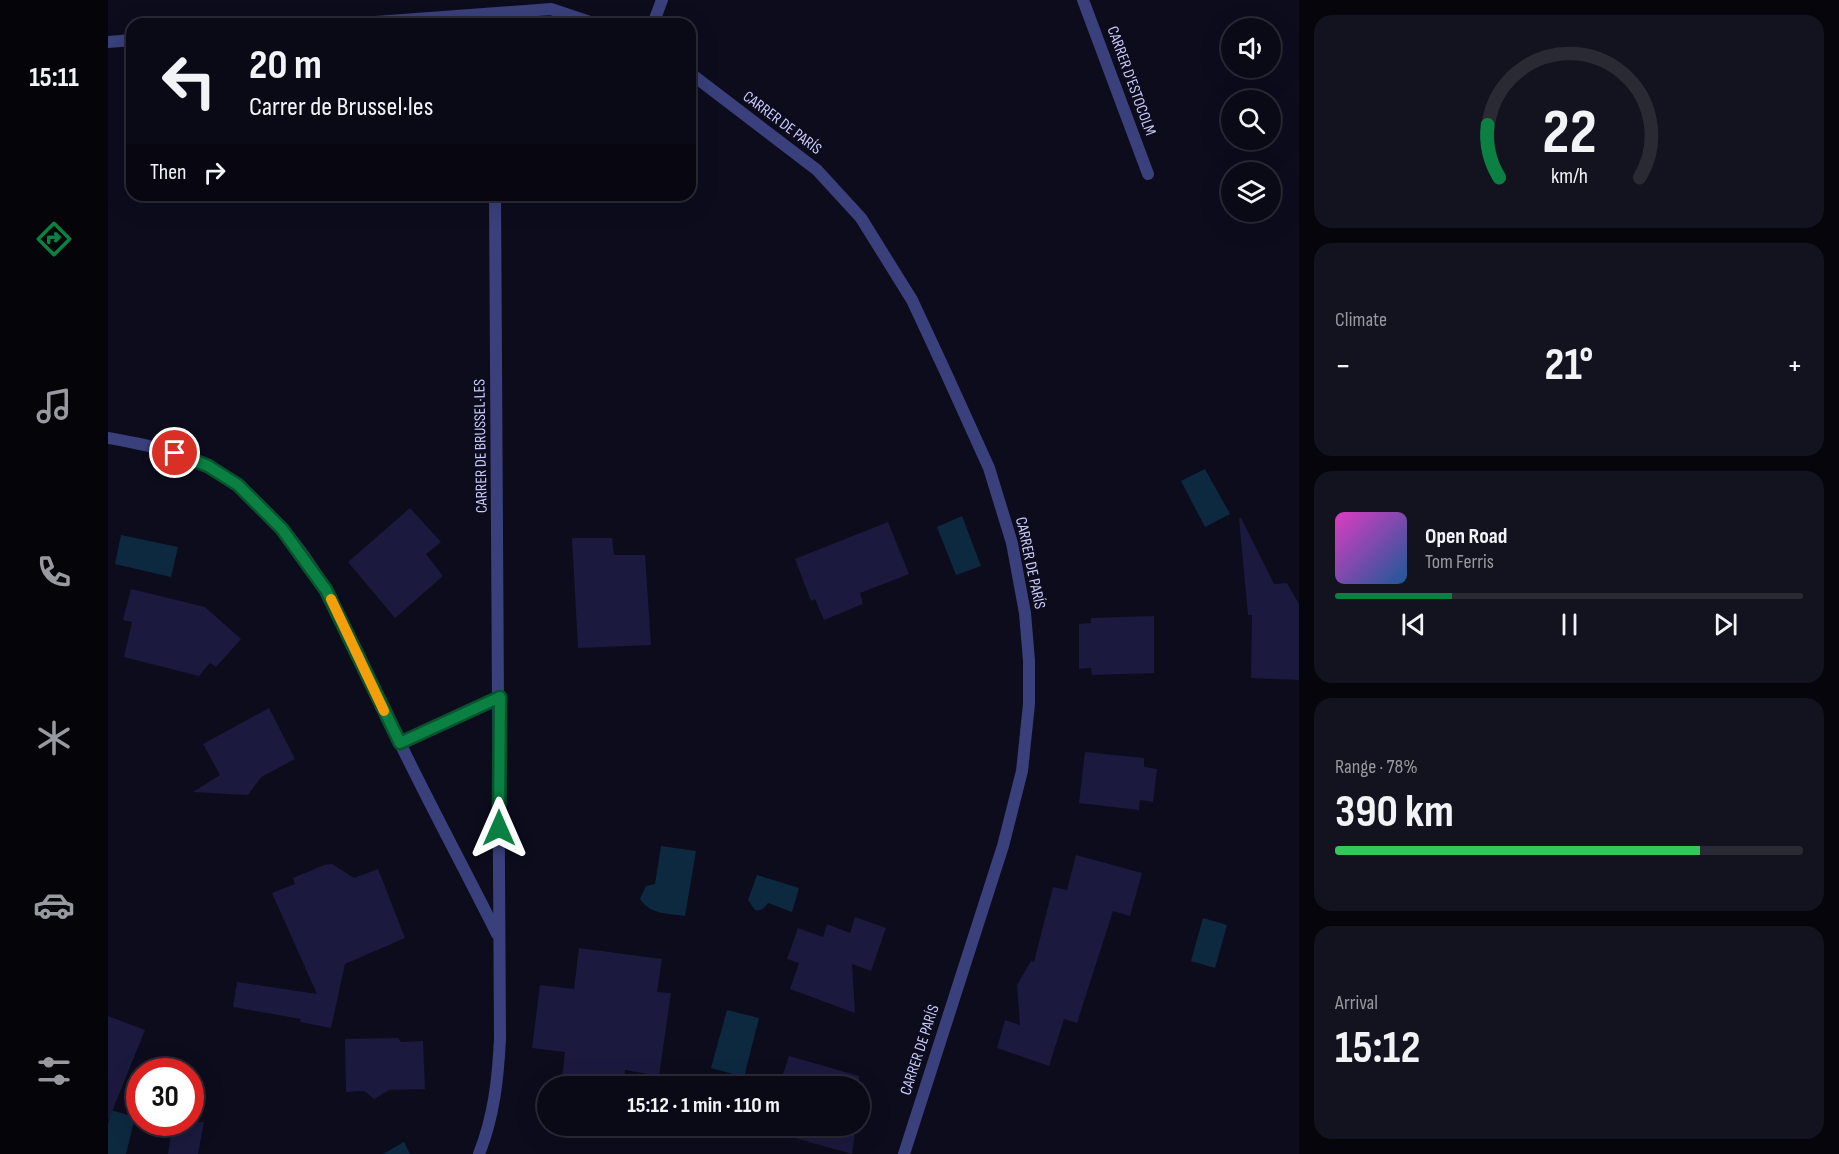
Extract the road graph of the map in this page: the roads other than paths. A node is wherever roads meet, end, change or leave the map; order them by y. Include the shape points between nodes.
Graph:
1 (662, 0) edge
2 (1083, 0) edge
3 (499, 18) edge
4 (578, 18) edge
5 (655, 18) edge
6 (126, 40) edge
7 (108, 42) edge
8 (696, 78) edge
9 (1148, 174) dead end
10 (495, 201) edge
11 (108, 438) edge
12 (500, 697) junction
13 (400, 743) junction
14 (499, 937) junction
15 (479, 1154) edge
16 (904, 1154) edge

1 - 5 street
2 - 9 street, CARRER D'ESTOCOLM
3 - 4 street via 550,9
6 - 7 street
8 - 16 street, CARRER DE PARÍS via 816,170 861,218 912,300 946,373 988,468 1012,543 1029,661 1022,771 1003,846
10 - 12 street, CARRER DE BRUSSEL·LES
11 - 13 street, CARRER DE BRUSSEL·LES via 175,453 208,466 261,506 326,590
12 - 13 street
12 - 14 street, CARRER DE BRUSSEL·LES
13 - 14 street, CARRER DE BRUSSEL·LES
14 - 15 street, CARRER DE BRUSSEL·LES via 499,1072 487,1134

